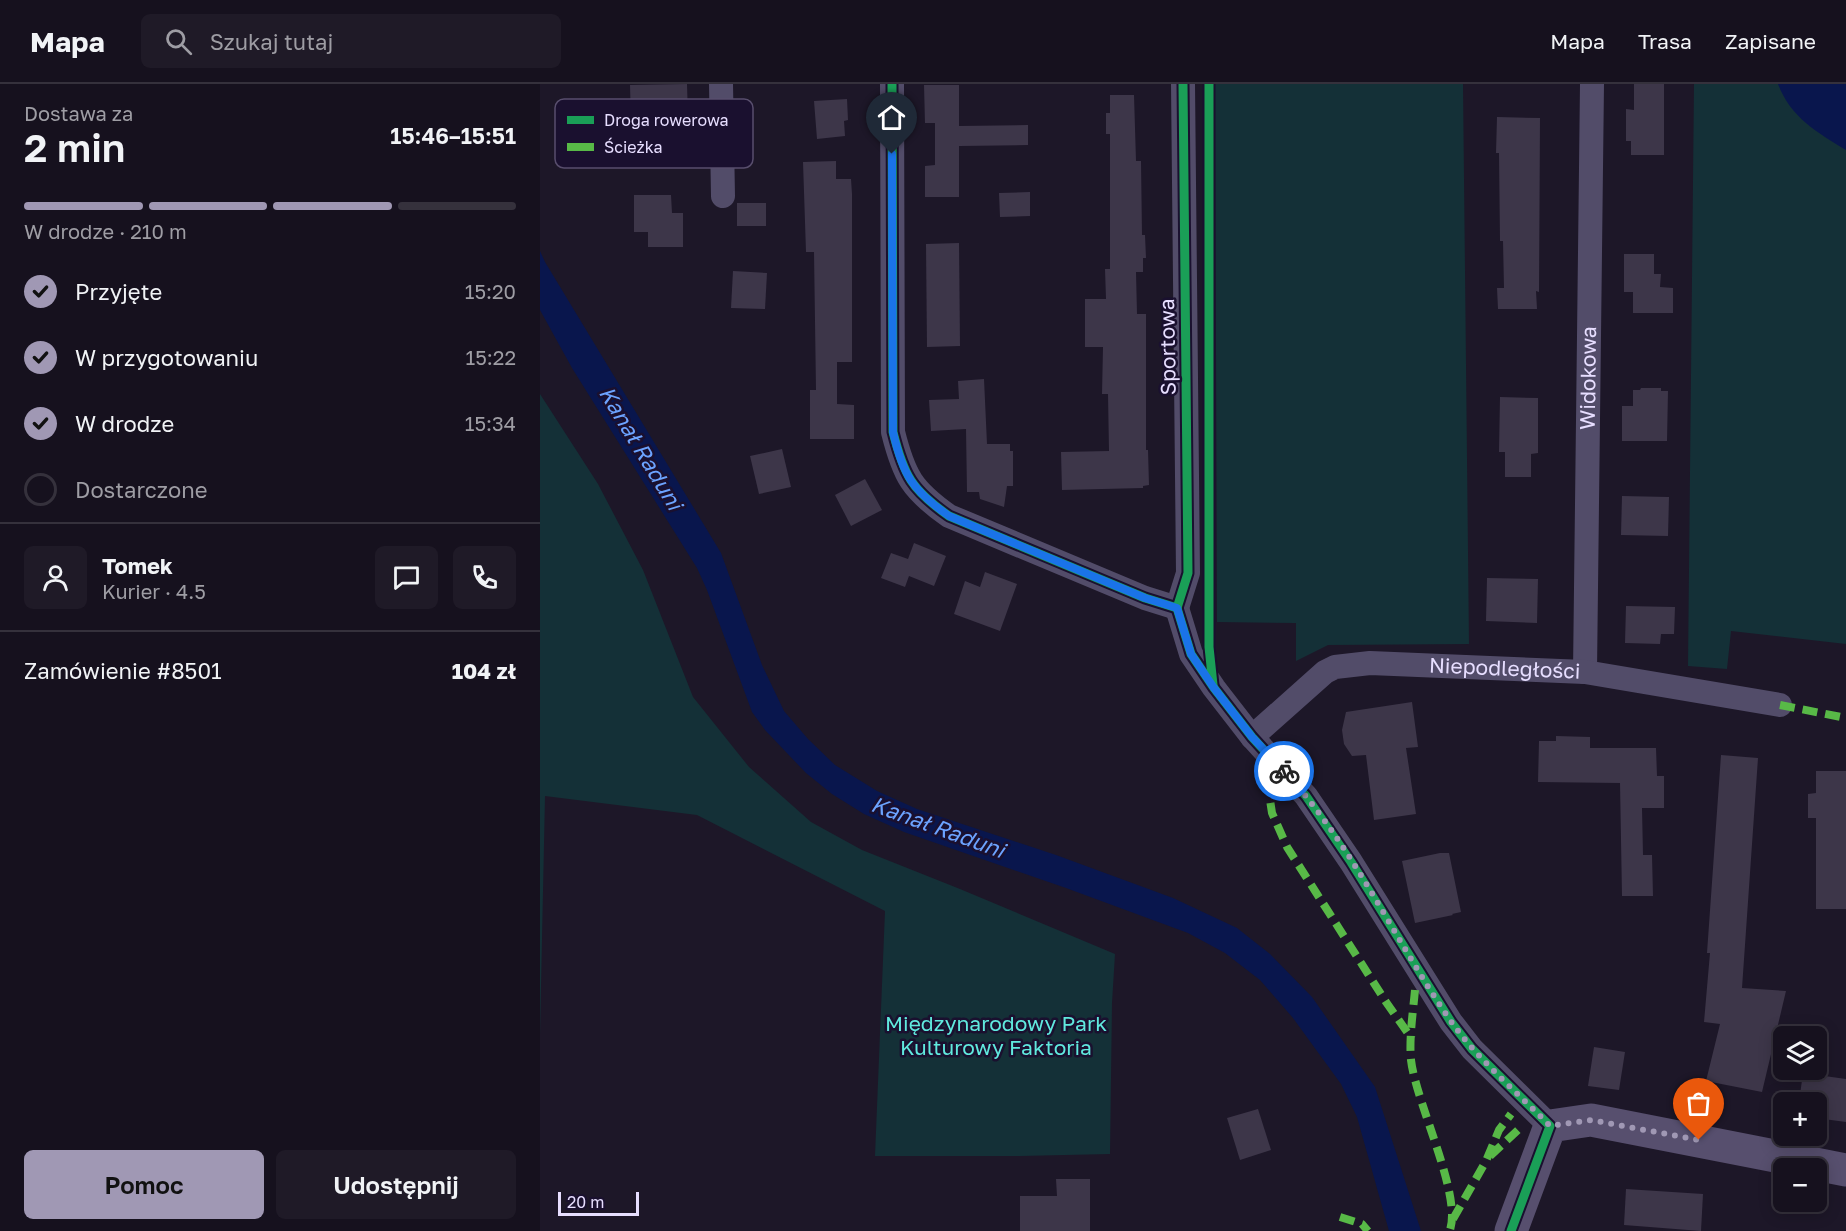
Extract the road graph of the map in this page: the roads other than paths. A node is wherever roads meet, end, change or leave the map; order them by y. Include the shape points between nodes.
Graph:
1 (721, 84) edge
2 (892, 84) edge
3 (1183, 84) edge
4 (1592, 84) edge
5 (721, 99) edge
6 (722, 168) edge
7 (723, 196) dead end
8 (1177, 608) junction
9 (1585, 672) junction
10 (1780, 705) dead end
11 (1252, 737) junction
12 (1550, 1126) junction
13 (1846, 1170) edge
14 (1511, 1231) edge

1 - 5 street
2 - 8 street via 893,432 909,479 926,500 949,516
3 - 8 street, Sportowa via 1188,573
4 - 9 street, Widokowa
6 - 7 street
8 - 11 street via 1191,654
9 - 10 street, Niepodległości
9 - 11 street, Niepodległości via 1370,663 1335,667
11 - 12 street via 1306,796 1352,862 1451,1022
12 - 13 street via 1591,1120
12 - 14 street

